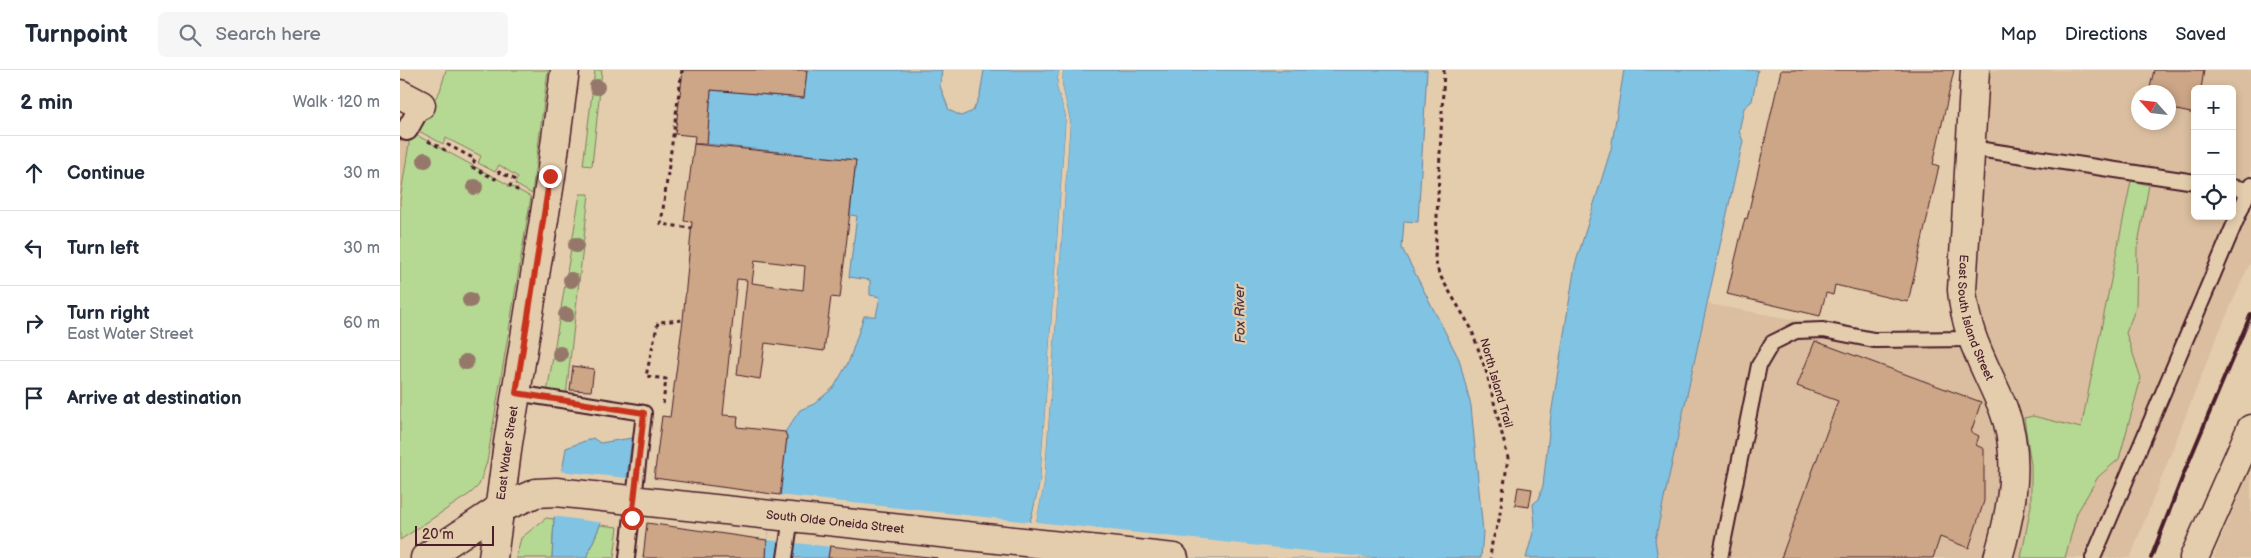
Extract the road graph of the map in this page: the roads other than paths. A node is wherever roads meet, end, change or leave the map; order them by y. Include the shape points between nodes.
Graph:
1 (565, 70) edge
2 (1975, 70) edge
3 (411, 99) edge
4 (408, 130) dead end
5 (1971, 148) junction
6 (2191, 181) edge
7 (2236, 187) edge
8 (2250, 187) edge
9 (1971, 339) junction
10 (516, 393) junction
11 (2251, 429) edge
12 (628, 499) junction
13 (499, 509) junction
14 (781, 516) junction
15 (425, 558) edge
16 (493, 558) edge
17 (626, 558) edge
18 (785, 558) edge
19 (1174, 558) edge
20 (1720, 558) edge
21 (1998, 558) edge
22 (2093, 558) edge
23 (2194, 558) edge

1 - 10 street, East Water Street
2 - 5 street, East South Island Street
3 - 4 street
5 - 6 lane
5 - 9 street, East South Island Street via 1962,290
7 - 8 lane
8 - 22 lane
9 - 20 lane via 1874,340 1823,330 1796,331 1772,343 1759,365
9 - 21 street, East South Island Street via 2004,411 2011,444 2013,492 2009,522
10 - 12 lane via 644,413
10 - 13 street, East Water Street
11 - 23 street
12 - 13 street, South Olde Oneida Street via 536,493
12 - 14 street, South Olde Oneida Street
12 - 17 lane
13 - 15 street, South Olde Oneida Street
13 - 16 street, East Water Street
14 - 18 lane
14 - 19 street, South Olde Oneida Street

